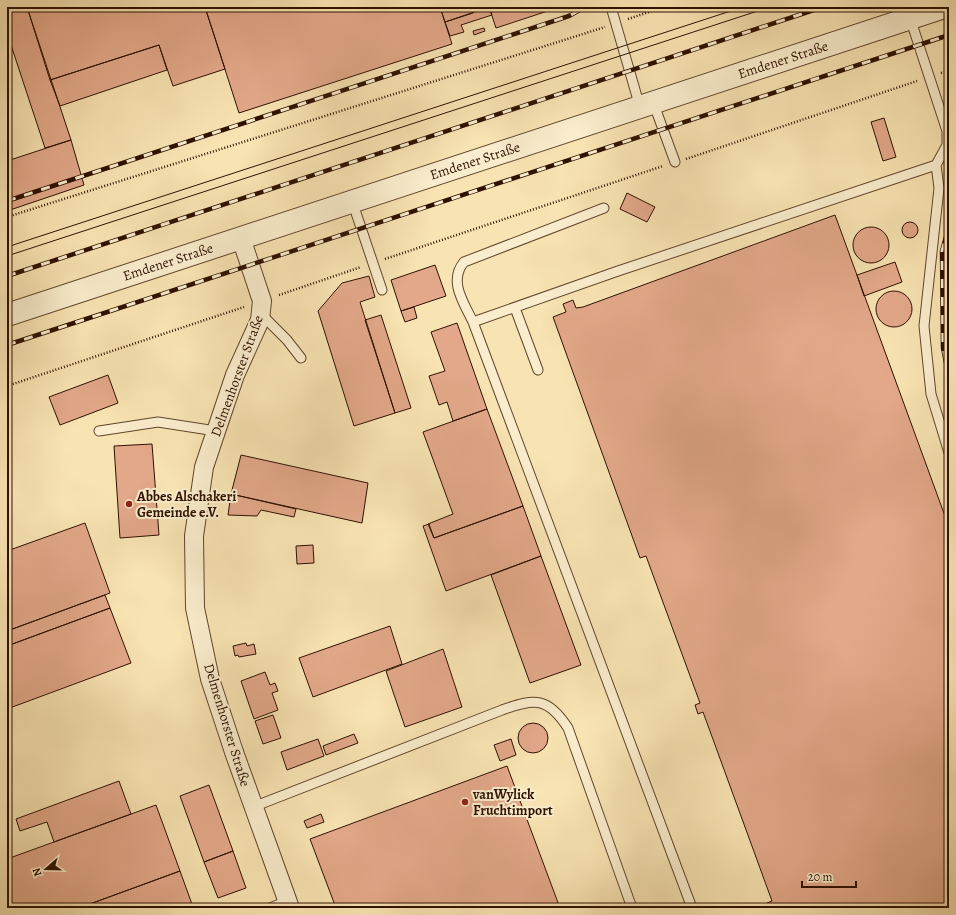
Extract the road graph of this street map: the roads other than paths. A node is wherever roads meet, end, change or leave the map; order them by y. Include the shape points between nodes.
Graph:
1 (611, 7) edge
2 (944, 7) edge
3 (910, 18) junction
4 (647, 104) junction
5 (675, 162) road end
6 (936, 165) junction
7 (352, 201) junction
8 (604, 208) dead end
9 (241, 238) junction
10 (382, 290) dead end
11 (261, 307) junction
12 (515, 308) junction
13 (7, 315) edge
14 (473, 322) junction
15 (301, 358) dead end
16 (538, 370) dead end
17 (99, 431) dead end
18 (216, 431) junction
19 (949, 453) edge
20 (253, 807) junction
21 (289, 904) edge
22 (270, 908) edge
23 (632, 908) edge
24 (692, 908) edge

1 - 4 lane
2 - 3 street, Emdener Straße
3 - 4 street, Emdener Straße
3 - 6 lane via 947,131 947,145
4 - 5 lane
4 - 7 street, Emdener Straße
6 - 12 lane
6 - 19 lane via 939,188 924,326 931,394
7 - 9 street, Emdener Straße
7 - 10 lane
8 - 14 lane via 464,262 458,268 456,285
9 - 11 street, Delmenhorster Straße
9 - 13 street, Emdener Straße
11 - 15 lane
11 - 18 street, Delmenhorster Straße via 260,320 235,375
12 - 14 lane
12 - 16 lane
14 - 24 lane
17 - 18 lane via 158,422
18 - 20 street, Delmenhorster Straße via 204,467 194,536 195,608 210,679
20 - 21 street, Delmenhorster Straße
20 - 23 lane via 502,710 527,702 540,701 549,705 568,728
21 - 22 lane

